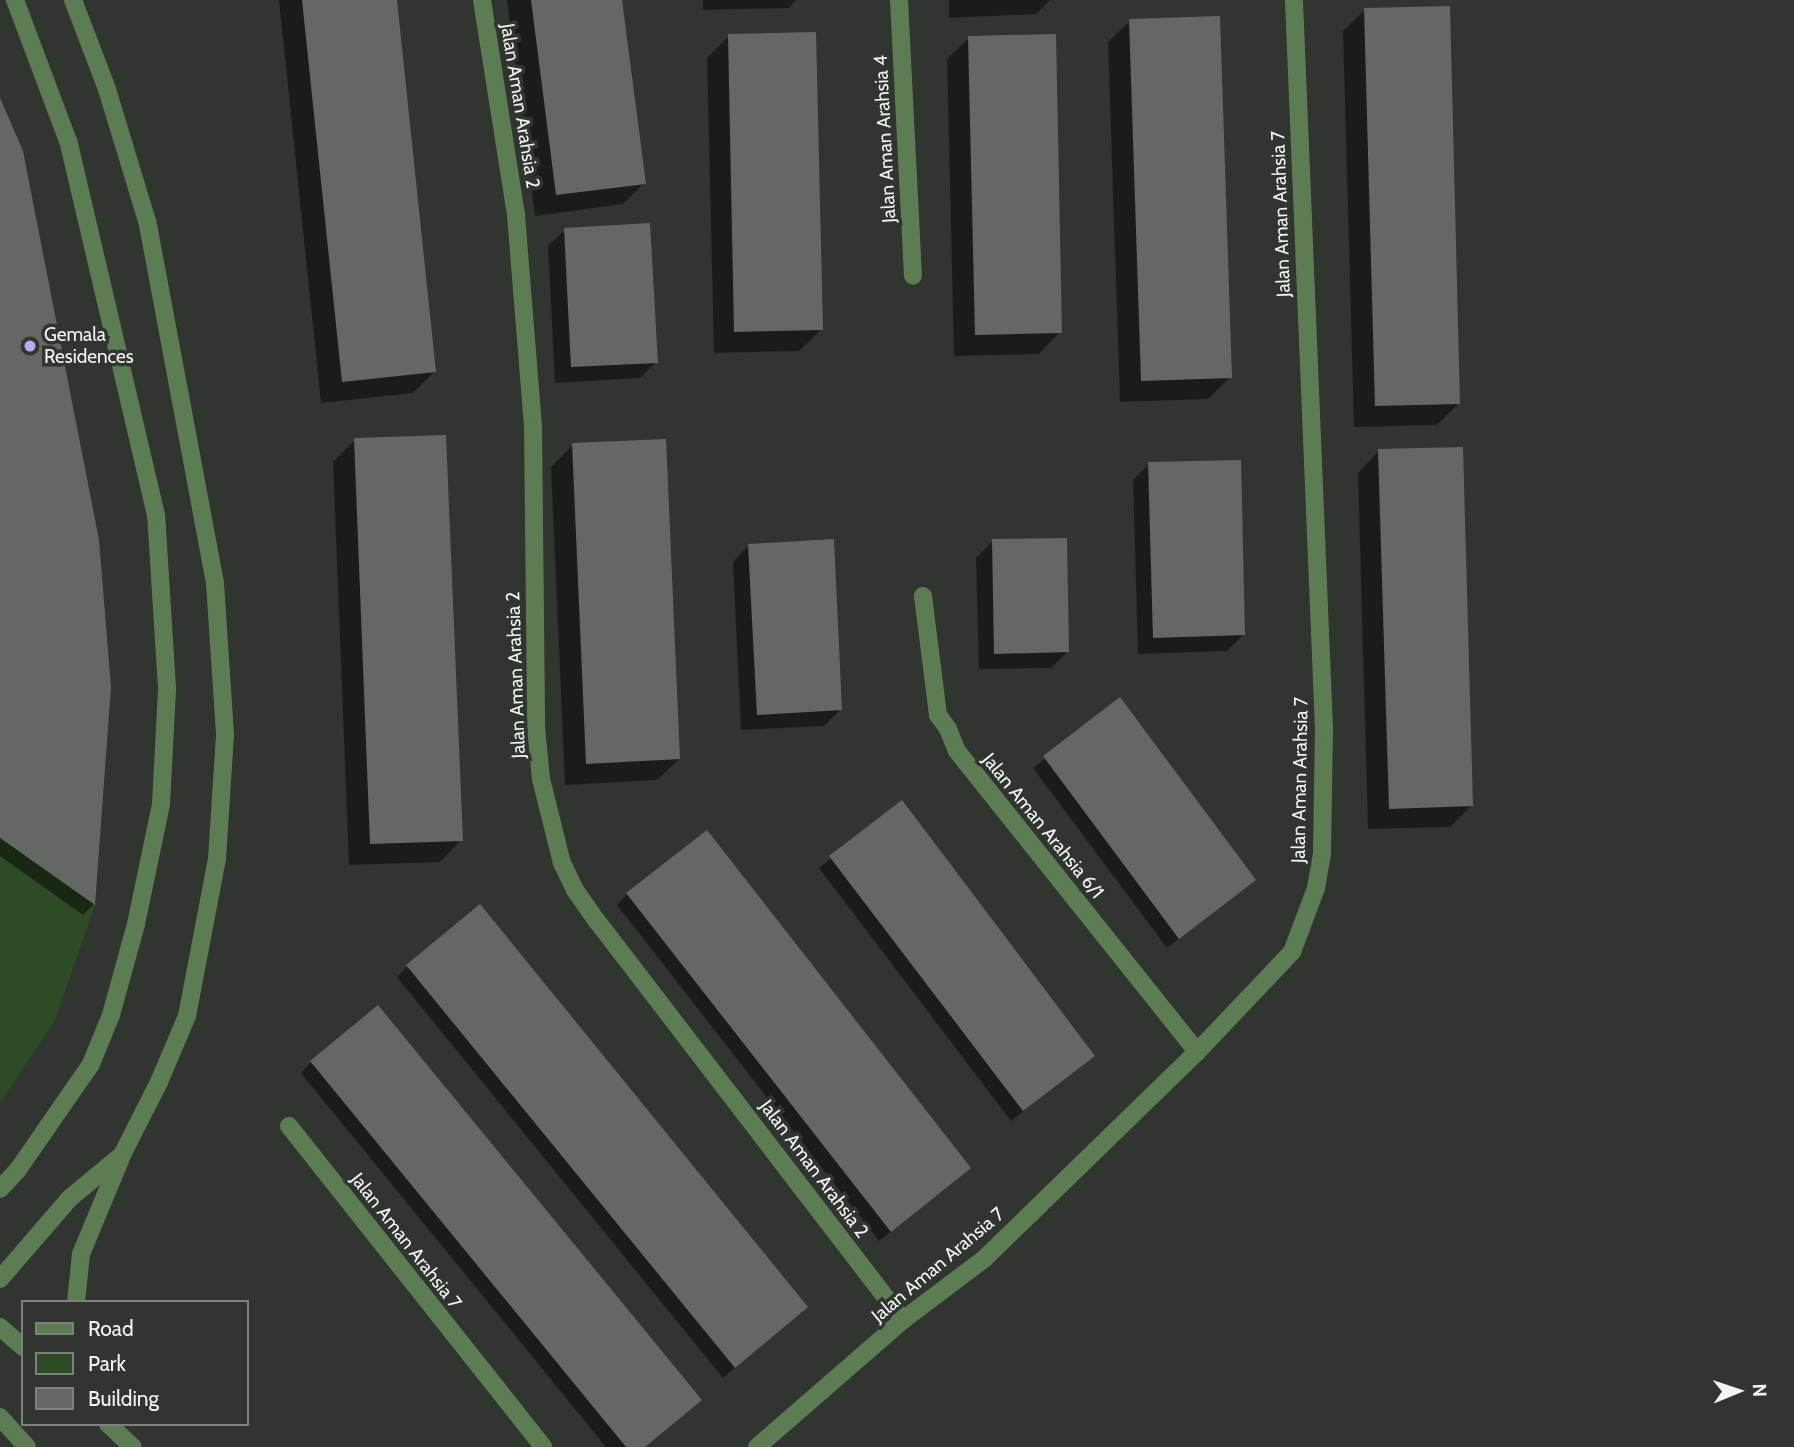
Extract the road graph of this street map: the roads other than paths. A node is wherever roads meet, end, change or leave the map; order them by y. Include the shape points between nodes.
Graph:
1 (15, 0) edge
2 (73, 0) edge
3 (482, 0) edge
4 (899, 0) edge
5 (1294, 0) edge
6 (913, 276) dead end
7 (923, 596) dead end
8 (1197, 1052) junction
9 (289, 1126) dead end
10 (122, 1154) junction
11 (0, 1189) edge
12 (0, 1279) edge
13 (76, 1300) edge
14 (903, 1320) junction
15 (0, 1327) edge
16 (21, 1345) edge
17 (0, 1417) edge
18 (110, 1426) edge
19 (126, 1426) edge
20 (27, 1447) edge
21 (134, 1447) edge
22 (542, 1447) edge
23 (757, 1447) edge

1 - 11 street via 68,141 153,501 167,688 161,804 111,1015 91,1064
2 - 10 street via 107,89 146,221 215,583 225,734 217,859 187,1016
3 - 14 street, Jalan Aman Arahsia 2 via 516,215 533,426 536,727 541,779 562,863 597,920
4 - 6 street, Jalan Aman Arahsia 4
5 - 8 street, Jalan Aman Arahsia 7 via 1324,715 1322,854 1316,888 1292,952
7 - 8 street, Jalan Aman Arahsia 6/1 via 937,716 957,751
8 - 14 street, Jalan Aman Arahsia 7 via 984,1259
9 - 22 street, Jalan Aman Arahsia 7
10 - 12 street via 71,1198
10 - 13 street via 81,1254
14 - 23 street, Jalan Aman Arahsia 7
15 - 16 street
17 - 20 street
18 - 21 street
19 - 21 street

